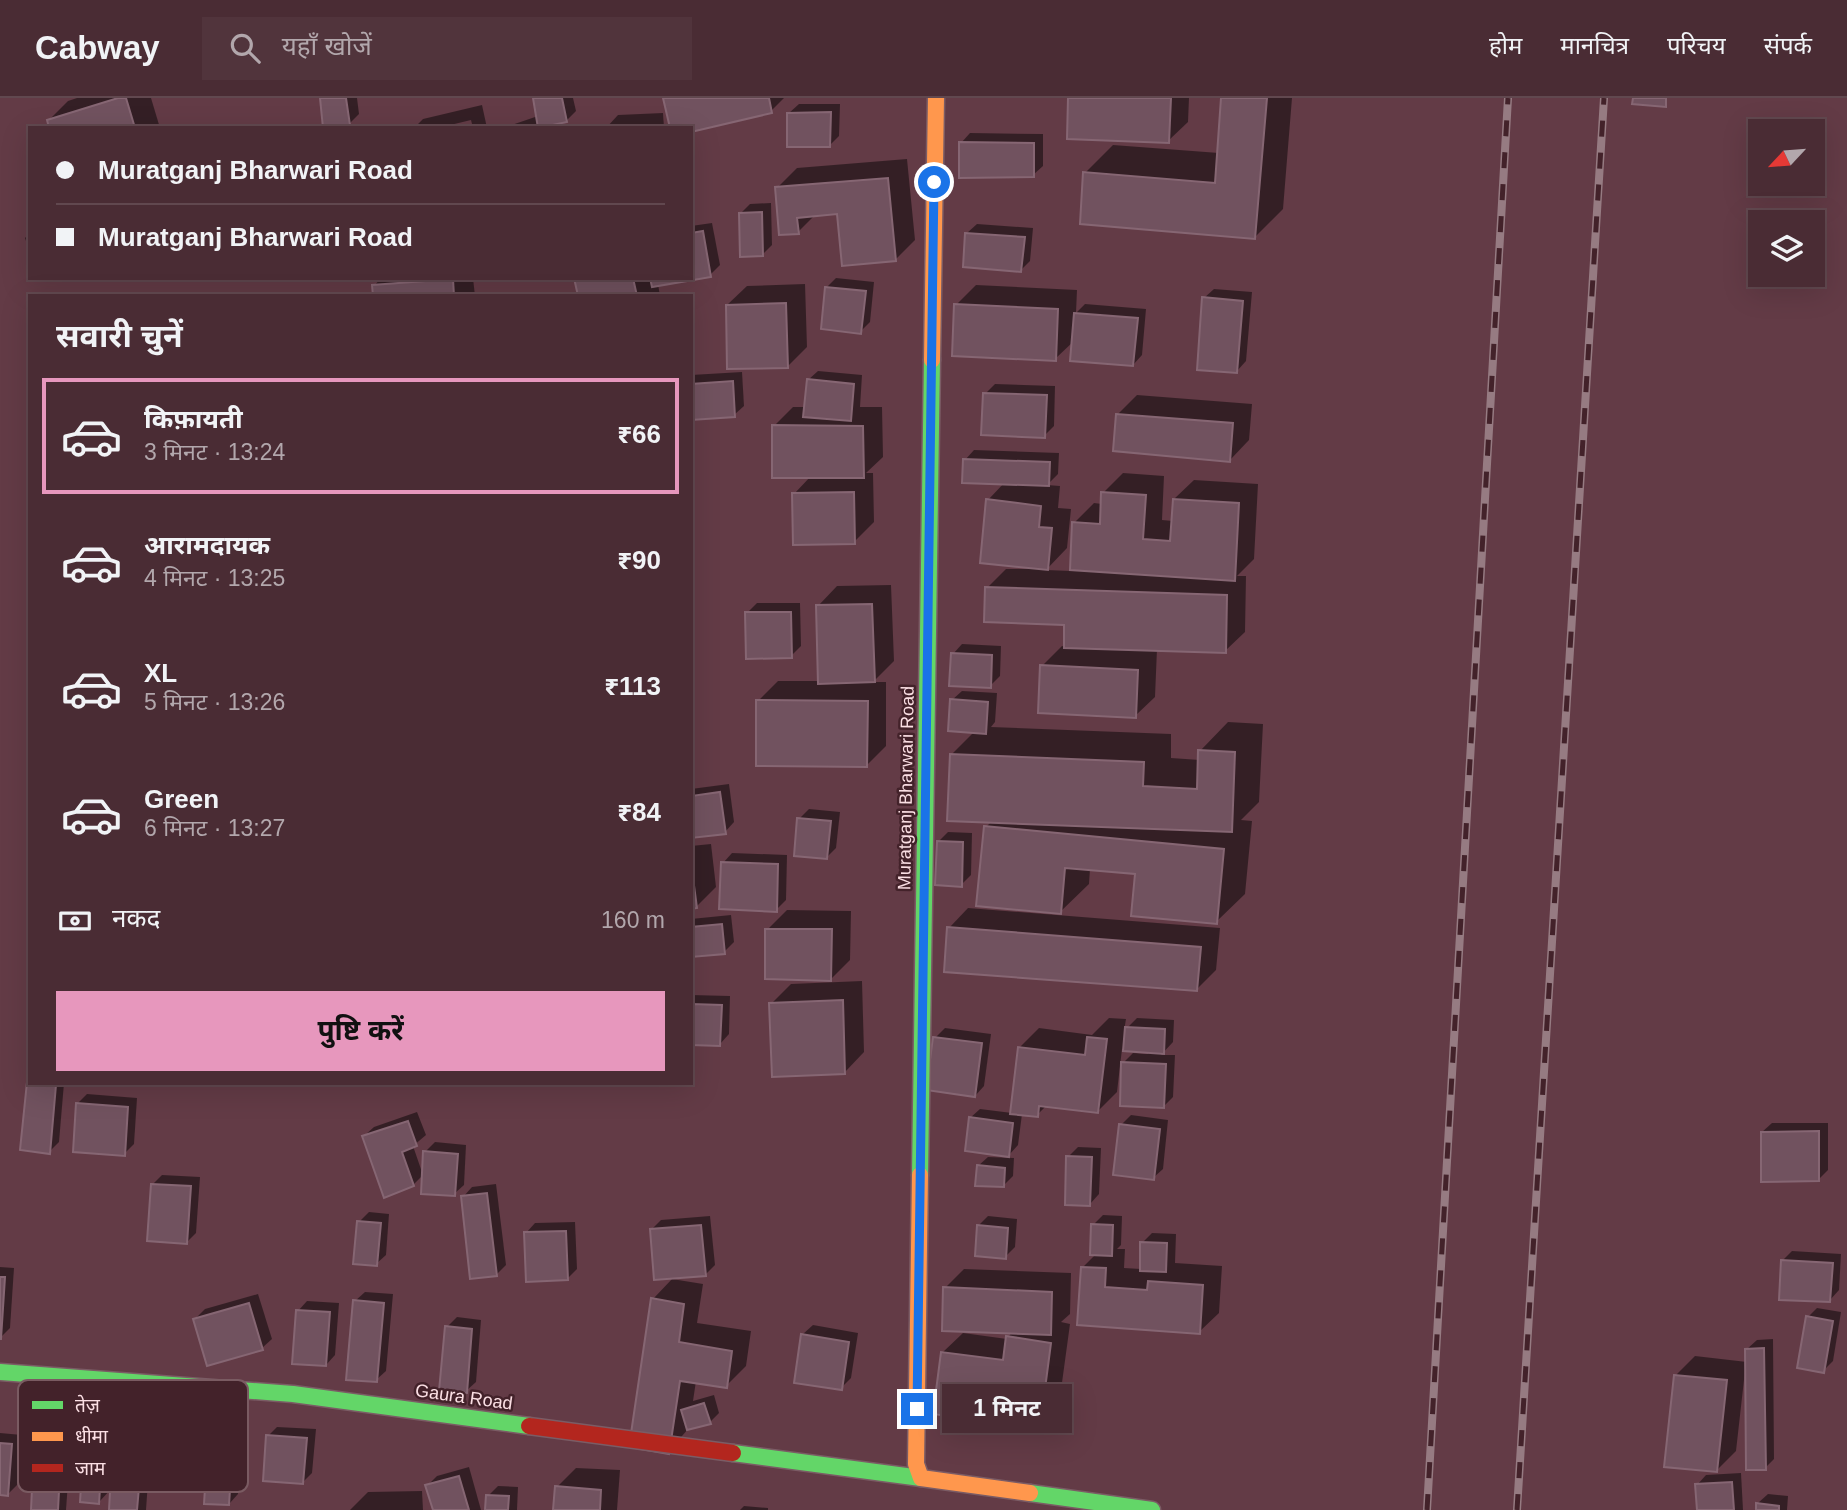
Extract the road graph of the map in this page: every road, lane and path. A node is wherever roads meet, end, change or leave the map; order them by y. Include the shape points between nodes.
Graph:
1 (936, 98) edge
2 (0, 1372) edge
3 (107, 1380) edge
4 (248, 1391) edge
5 (921, 1478) junction
6 (1152, 1510) edge

1 - 5 main road, Muratganj Bharwari Road via 916,1464
2 - 3 main road, Gaura Road
4 - 5 main road, Gaura Road
5 - 6 main road, Gaura Road

